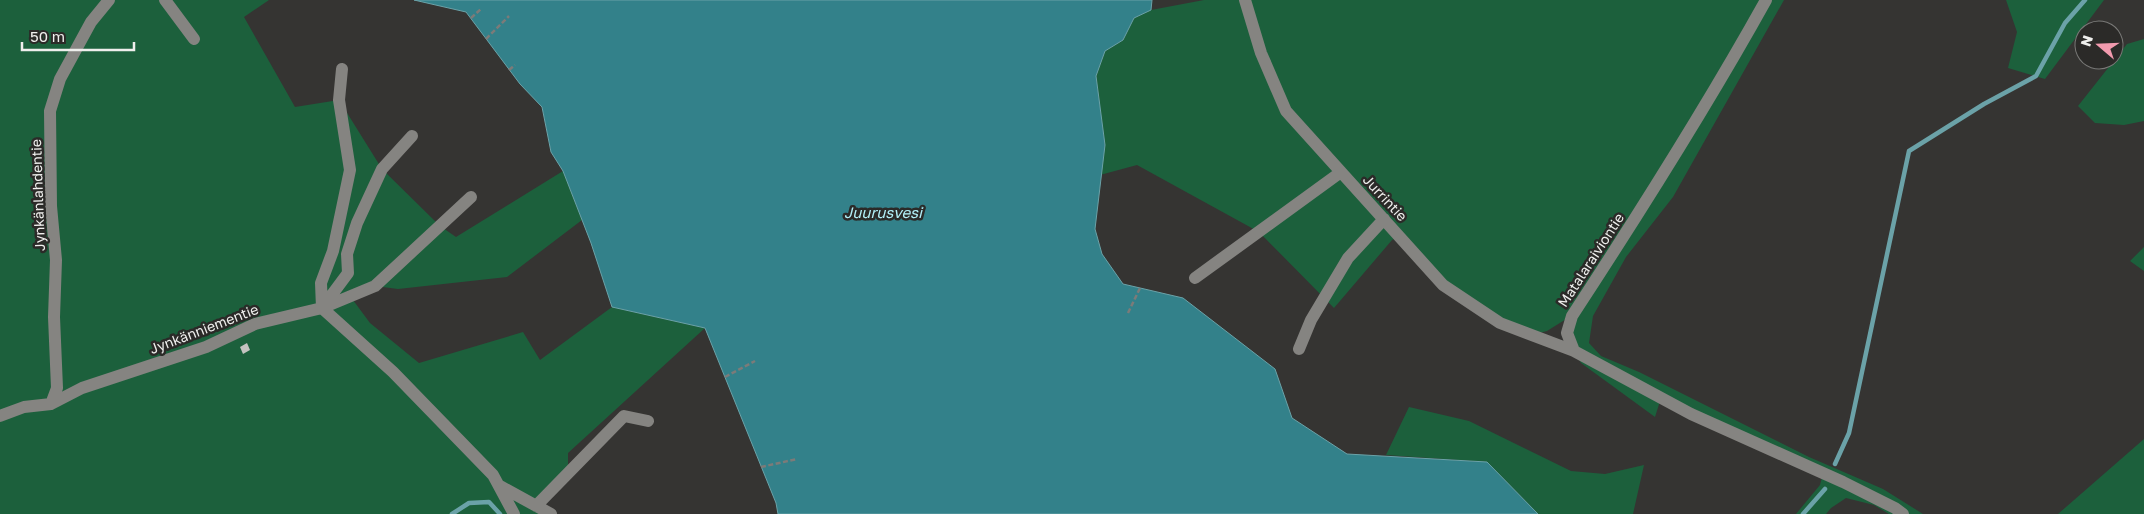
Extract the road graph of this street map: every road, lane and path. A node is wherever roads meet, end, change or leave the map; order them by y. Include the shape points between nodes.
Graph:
1 (109, 0) edge
2 (165, 0) edge
3 (1245, 0) edge
4 (1766, 0) edge
5 (482, 8) dead end
6 (509, 16) dead end
7 (470, 18) dead end
8 (194, 39) dead end
9 (486, 39) dead end
10 (515, 65) dead end
11 (342, 69) dead end
12 (509, 70) dead end
13 (412, 136) dead end
14 (1340, 172) junction
15 (471, 197) dead end
16 (1384, 220) junction
17 (1195, 278) dead end
18 (1140, 288) dead end
19 (322, 308) junction
20 (1128, 313) dead end
21 (1299, 349) dead end
22 (1574, 351) junction
23 (755, 360) dead end
24 (725, 377) dead end
25 (51, 404) junction
26 (0, 416) edge
27 (648, 421) dead end
28 (797, 459) dead end
29 (761, 467) dead end
30 (500, 486) junction
31 (536, 506) junction
32 (514, 514) edge
33 (551, 514) edge
34 (1903, 514) edge

1 - 25 street, Jynkänlahdentie via 91,22 60,79 50,111 58,388
2 - 8 street
3 - 14 street, Jurrintie via 1261,53 1286,111
4 - 22 street, Matalaraiviontie via 1668,166 1572,316 1567,332
5 - 7 path
6 - 9 path
10 - 12 path
11 - 19 street via 339,100 350,170 333,251 321,284
13 - 19 street via 382,169 357,223 347,254 348,273
14 - 16 street, Jurrintie
14 - 17 street
15 - 19 street, Jynkänniementie via 375,286
16 - 21 street via 1348,258 1311,320
16 - 22 street, Jurrintie via 1443,285 1500,323
18 - 20 path
19 - 25 street, Jynkänniementie via 255,324 206,347 82,388
19 - 30 street via 393,372
22 - 34 street via 1691,414 1843,482
23 - 24 path
25 - 26 street, Jynkänniementie via 24,407
27 - 31 street via 624,416
28 - 29 path
30 - 31 street
30 - 32 street
31 - 33 street

